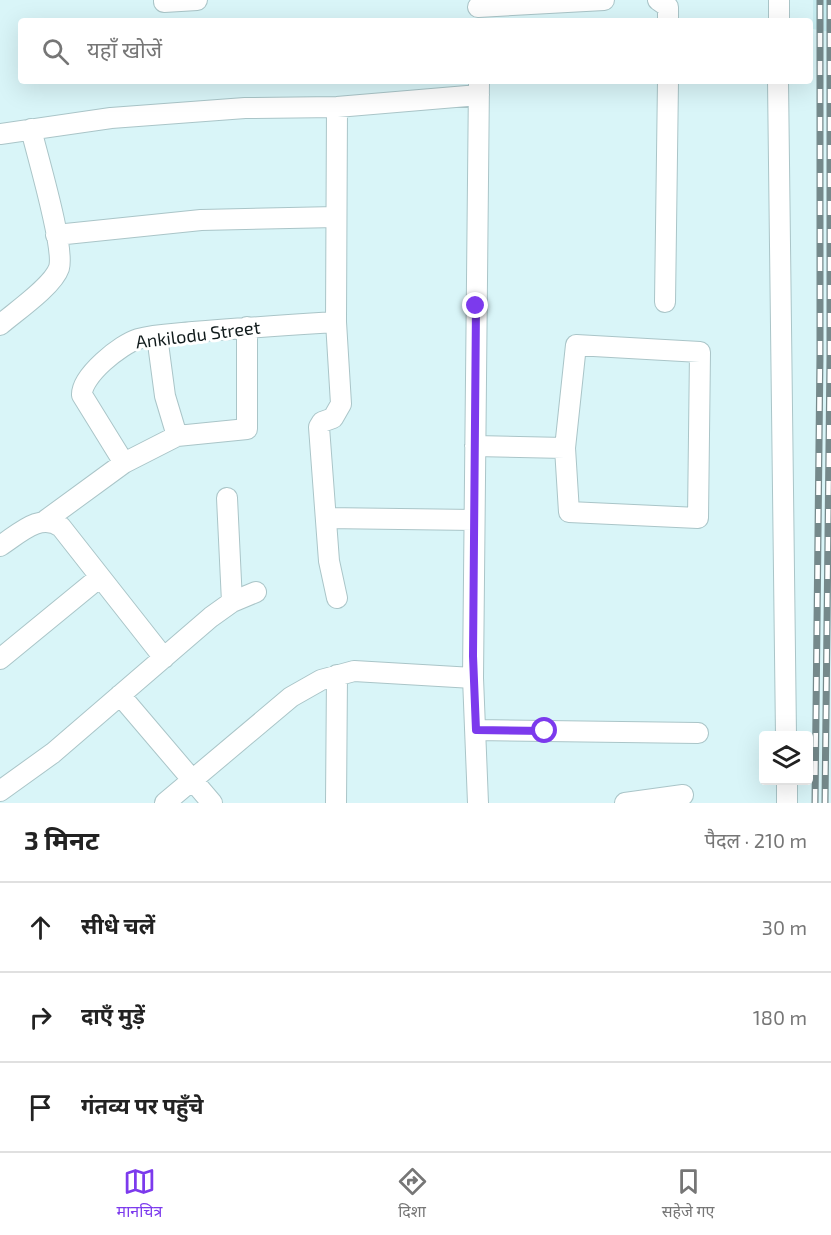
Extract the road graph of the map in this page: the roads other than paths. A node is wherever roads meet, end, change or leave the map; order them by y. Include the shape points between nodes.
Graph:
1 (164, 0) edge
2 (197, 0) edge
3 (604, 0) edge
4 (658, 0) edge
5 (779, 0) edge
6 (478, 9) edge
7 (668, 18) edge
8 (779, 18) edge
9 (668, 84) edge
10 (778, 84) edge
11 (479, 88) edge
12 (337, 107) junction
13 (31, 129) junction
14 (0, 134) edge
15 (336, 217) junction
16 (56, 235) junction
17 (665, 303) dead end
18 (336, 322) junction
19 (0, 325) edge
20 (247, 327) junction
21 (157, 336) junction
22 (177, 436) junction
23 (475, 446) junction
24 (565, 448) junction
25 (124, 463) junction
26 (227, 498) dead end
27 (326, 518) junction
28 (474, 519) junction
29 (46, 520) junction
30 (3, 536) edge
31 (100, 577) junction
32 (256, 592) dead end
33 (337, 598) dead end
34 (231, 602) junction
35 (164, 658) junction
36 (0, 659) edge
37 (337, 675) junction
38 (473, 678) junction
39 (120, 695) junction
40 (476, 730) junction
41 (786, 731) edge
42 (698, 733) dead end
43 (194, 779) junction
44 (787, 785) edge
45 (0, 791) edge
46 (683, 795) dead end
47 (165, 803) edge
48 (212, 803) edge
49 (336, 803) edge
50 (478, 803) edge
51 (625, 803) edge
52 (787, 803) edge

1 - 2 street
3 - 6 street
4 - 7 street via 668,7
5 - 8 street
9 - 17 street
10 - 41 street
11 - 12 street
11 - 23 street
12 - 13 street via 245,108 111,118
12 - 15 street
13 - 14 street
13 - 16 street
15 - 16 street via 201,220
15 - 18 street
16 - 19 street via 58,269 49,282
18 - 20 street, Ankilodu Street
18 - 27 street via 341,404 333,418 322,422 319,428
20 - 21 street, Ankilodu Street
20 - 22 street via 247,429
21 - 22 street via 165,396
21 - 25 street, Ankilodu Street via 123,347 86,378 81,387
22 - 25 street
23 - 24 street
23 - 28 street
24 - 24 street via 576,345 700,352 698,518 569,512
25 - 29 street
26 - 34 street
27 - 28 street
27 - 33 street
28 - 38 street
29 - 30 street
29 - 31 street via 61,527
31 - 35 street
31 - 36 street
32 - 34 street
34 - 35 street
35 - 39 street
37 - 38 street via 354,671
37 - 43 street via 291,697
37 - 49 street
38 - 40 street
39 - 43 street
39 - 45 street via 53,753
40 - 42 street
40 - 50 street
43 - 47 street
43 - 48 street
44 - 52 street
46 - 51 street

